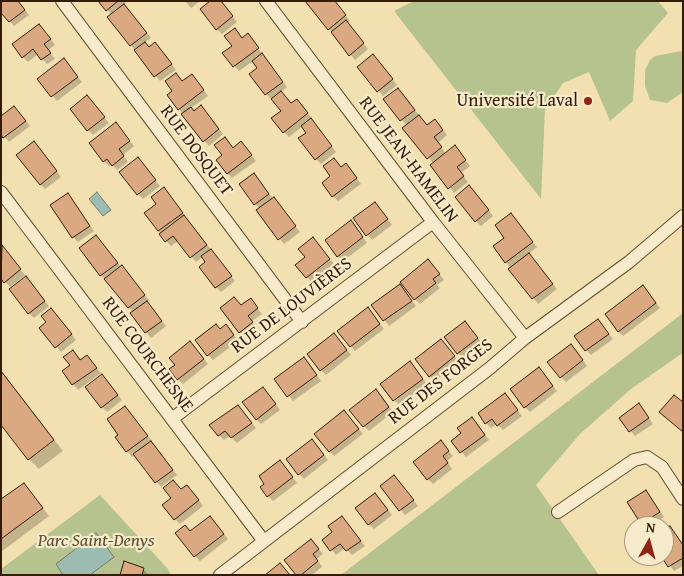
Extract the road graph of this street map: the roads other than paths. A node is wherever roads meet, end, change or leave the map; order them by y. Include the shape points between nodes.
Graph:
1 (62, 1) edge
2 (266, 1) edge
3 (1, 192) edge
4 (683, 216) edge
5 (433, 222) junction
6 (302, 322) junction
7 (525, 338) junction
8 (173, 418) junction
9 (683, 499) edge
10 (558, 512) dead end
11 (263, 540) junction
12 (220, 575) edge

1 - 6 street, RUE DOSQUET
2 - 5 street, RUE JEAN-HAMELIN
3 - 8 street, RUE COURCHESNE
4 - 7 street, RUE DES FORGES via 629,262
5 - 6 street, RUE DE LOUVIÈRES
5 - 7 street, RUE JEAN-HAMELIN
6 - 8 street, RUE DE LOUVIÈRES
7 - 11 street, RUE DES FORGES
8 - 11 street, RUE COURCHESNE
9 - 10 street via 662,467 647,458 634,460
11 - 12 street, RUE DES FORGES

